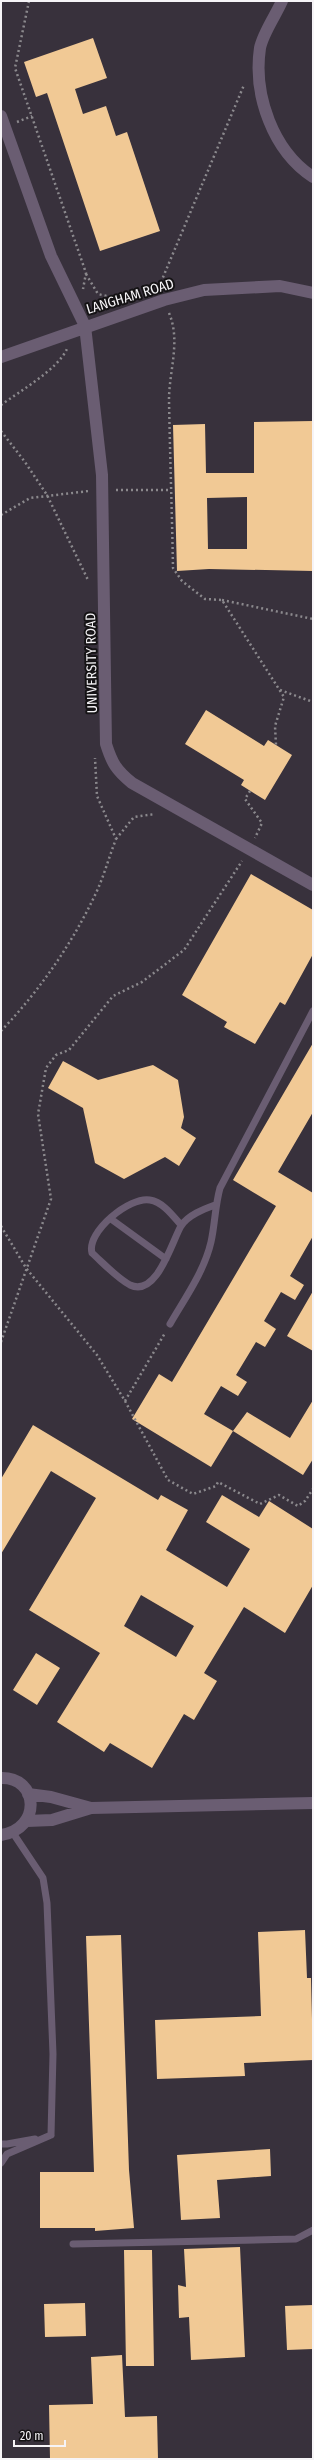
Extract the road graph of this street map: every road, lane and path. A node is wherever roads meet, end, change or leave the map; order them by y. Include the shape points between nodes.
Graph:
1 (29, 1) edge
2 (282, 1) edge
3 (245, 84) dead end
4 (1, 116) edge
5 (313, 177) edge
6 (86, 273) junction
7 (313, 293) edge
8 (82, 295) dead end
9 (123, 300) dead end
10 (164, 300) junction
11 (175, 325) dead end
12 (80, 328) junction
13 (1, 357) edge
14 (1, 406) edge
15 (1, 430) edge
16 (102, 490) junction
17 (171, 490) junction
18 (47, 495) junction
19 (1, 515) edge
20 (87, 576) dead end
21 (222, 600) junction
22 (313, 619) edge
23 (279, 689) junction
24 (313, 702) edge
25 (276, 745) dead end
26 (250, 791) dead end
27 (97, 796) dead end
28 (180, 810) junction
29 (116, 839) junction
30 (250, 849) junction
31 (312, 882) edge
32 (313, 1011) edge
33 (1, 1031) edge
34 (215, 1205) junction
35 (111, 1219) junction
36 (181, 1225) junction
37 (1, 1226) edge
38 (166, 1259) junction
39 (26, 1268) junction
40 (170, 1324) joint
41 (1, 1342) edge
42 (125, 1401) junction
43 (313, 1489) edge
44 (1, 1778) edge
45 (28, 1794) junction
46 (313, 1803) edge
47 (91, 1808) junction
48 (27, 1821) junction
49 (7, 1834) edge
50 (51, 2135) junction
51 (1, 2144) edge
52 (1, 2163) edge
53 (313, 2230) edge
54 (73, 2244) dead end

1 - 6 path via 15,68
2 - 5 street via 260,47 263,102 273,134 290,157
3 - 10 path via 161,282
4 - 12 street, LANGHAM ROAD
6 - 8 path
6 - 9 path via 98,294
7 - 10 street, LANGHAM ROAD via 280,286 257,286 204,290
10 - 12 street, LANGHAM ROAD
11 - 17 path via 169,399
12 - 13 street
12 - 14 path via 63,356
12 - 16 street, UNIVERSITY ROAD
15 - 18 path
16 - 17 path
16 - 18 path
16 - 28 street, UNIVERSITY ROAD via 106,744 118,771 132,783
17 - 21 path via 173,568 182,581 205,599
18 - 19 path via 30,498
18 - 20 path
21 - 22 path
21 - 23 path
23 - 24 path
23 - 25 path via 284,697 275,726
26 - 30 path via 245,799 262,823
27 - 29 path
28 - 29 path via 134,817
28 - 30 street, UNIVERSITY ROAD
29 - 33 path via 96,892 64,952 26,1005
30 - 31 street, UNIVERSITY ROAD
30 - 39 path via 184,950 142,982 113,996 69,1050 56,1055 46,1068 38,1114 51,1199
32 - 34 lane via 220,1188
34 - 36 lane via 201,1210
34 - 40 lane via 211,1242 198,1276
35 - 36 lane via 129,1205 148,1199 161,1205
35 - 38 lane
35 - 38 lane via 100,1228 90,1247 92,1253 131,1286 145,1286
36 - 38 lane
37 - 39 path
39 - 41 path
39 - 42 path via 97,1355
40 - 42 path
42 - 43 path via 168,1480 194,1494 216,1486 218,1482 260,1504 279,1495 298,1506
44 - 45 street via 18,1783
45 - 47 street via 51,1797
45 - 48 street via 31,1805
46 - 47 street
47 - 48 street via 52,1820
48 - 49 street
49 - 50 lane via 43,1878 47,1903 53,2054
50 - 51 lane
50 - 52 lane via 7,2154
53 - 54 lane via 296,2239

